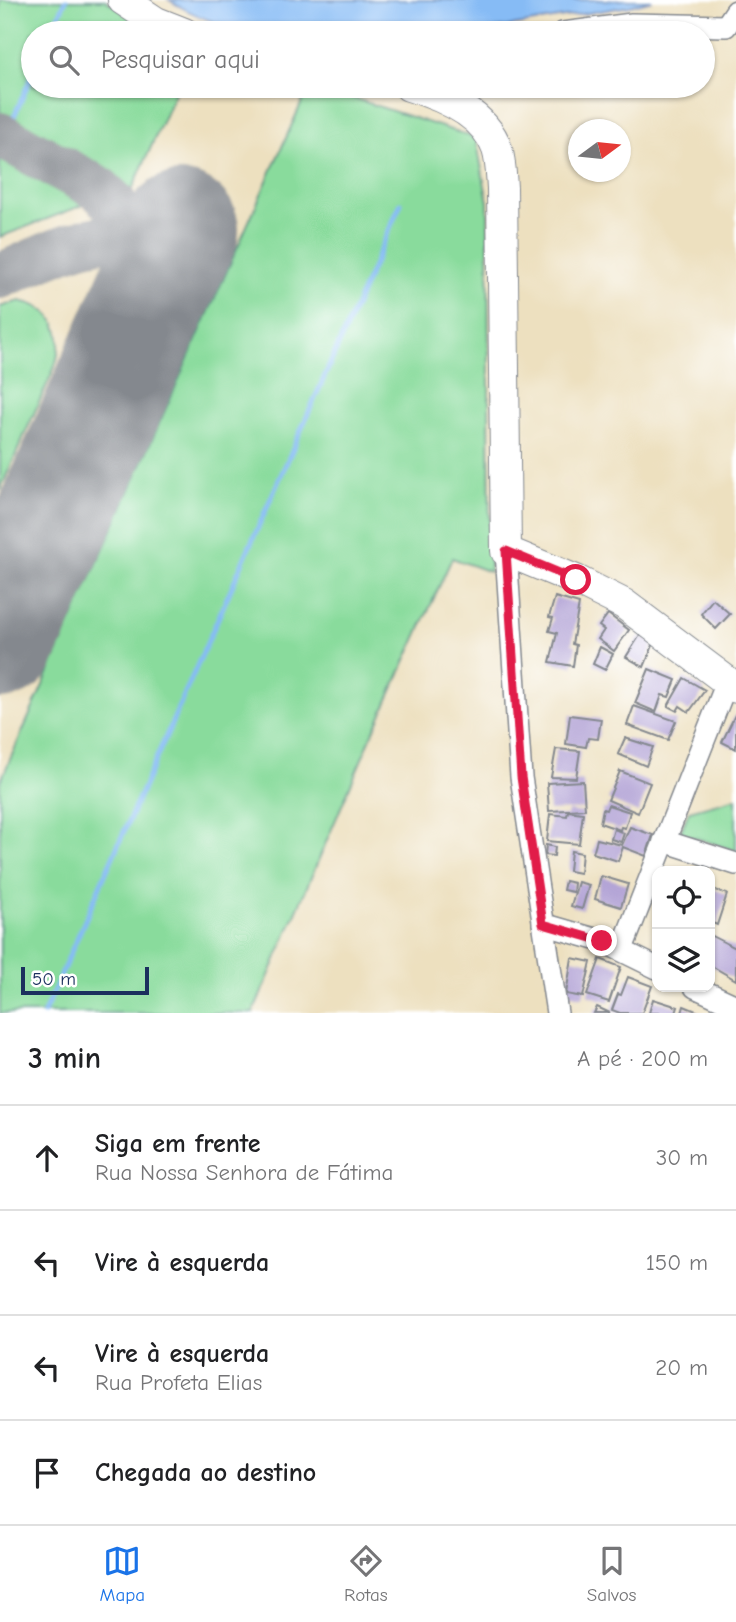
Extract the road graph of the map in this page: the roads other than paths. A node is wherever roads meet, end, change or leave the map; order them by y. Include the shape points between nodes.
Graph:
1 (123, 0) edge
2 (736, 11) edge
3 (154, 21) edge
4 (715, 26) edge
5 (441, 98) edge
6 (506, 551) junction
7 (731, 685) edge
8 (664, 841) junction
9 (736, 864) edge
10 (543, 924) junction
11 (622, 950) junction
12 (652, 965) edge
13 (706, 992) edge
14 (736, 1006) edge
15 (557, 1013) edge

1 - 3 street
2 - 4 street via 726,26
5 - 6 street via 473,116 489,132 497,149 502,188
6 - 7 street via 624,604
6 - 10 street via 521,777
7 - 8 street
8 - 9 street
8 - 11 street
10 - 11 street
10 - 15 street
11 - 12 street
13 - 14 street

